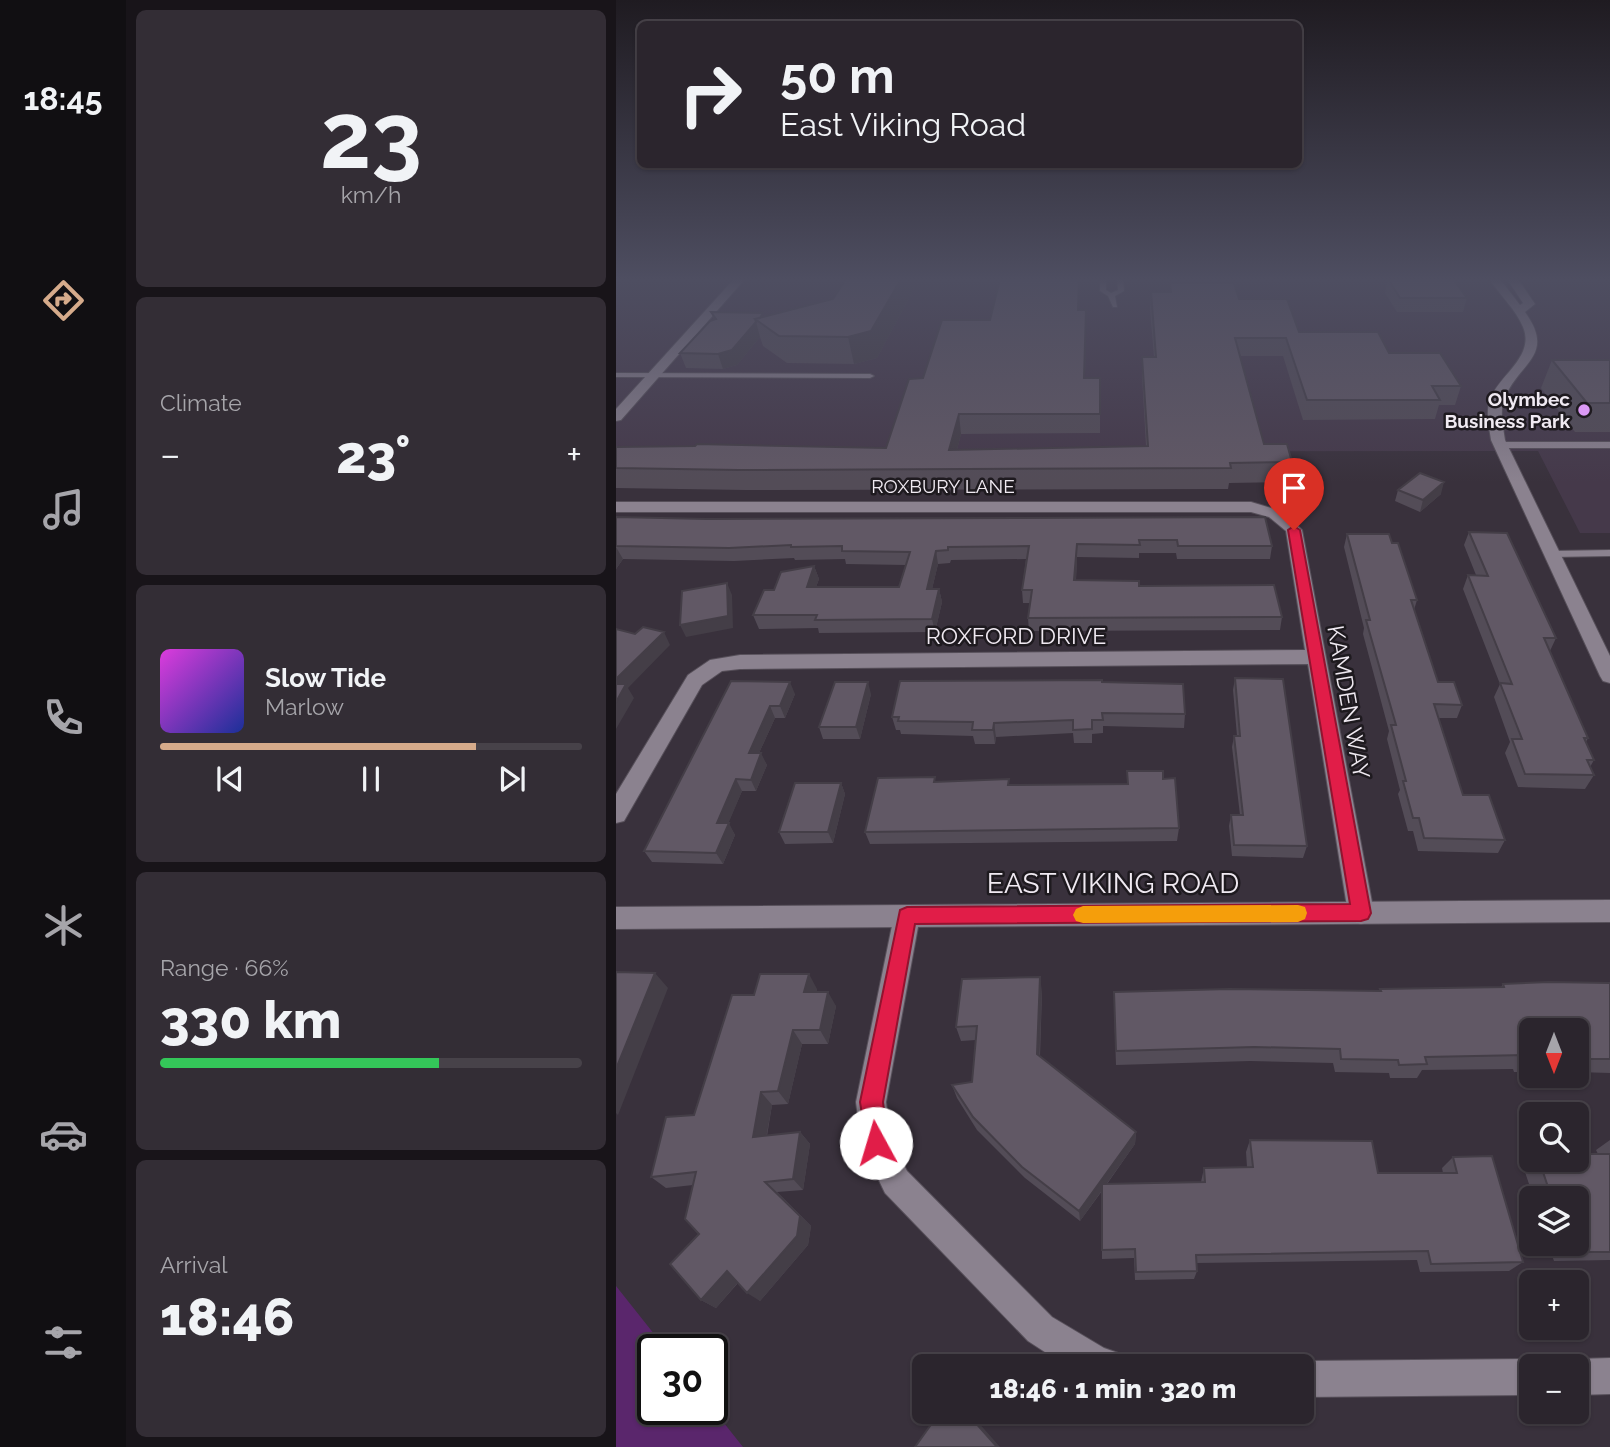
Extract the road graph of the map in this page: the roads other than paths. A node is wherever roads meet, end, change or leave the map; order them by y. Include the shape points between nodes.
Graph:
1 (683, 347) edge
2 (1530, 347) edge
3 (616, 374) edge
4 (654, 374) junction
5 (870, 376) dead end
6 (616, 418) edge
7 (1501, 445) junction
8 (1610, 445) edge
9 (616, 507) edge
10 (1270, 511) joint
11 (1610, 553) edge
12 (1552, 554) junction
13 (1316, 657) junction
14 (1610, 676) edge
15 (616, 814) edge
16 (1610, 911) edge
17 (1361, 913) junction
18 (907, 916) junction
19 (616, 918) edge
20 (1080, 1354) edge
21 (1610, 1376) edge
22 (1519, 1377) edge
23 (1589, 1377) edge
24 (1314, 1379) edge

1 - 4 street
2 - 7 street via 1498,397 1494,416
3 - 4 lane
4 - 5 lane
4 - 6 street
7 - 8 lane
7 - 12 street
9 - 10 street, ROXBURY LANE via 1251,507
10 - 13 street, KAMDEN WAY via 1286,519 1294,530
11 - 12 lane
12 - 14 street
13 - 15 street, ROXFORD DRIVE via 717,664 695,680
13 - 17 street, KAMDEN WAY
16 - 17 street, EAST VIKING ROAD
17 - 18 street, EAST VIKING ROAD
18 - 19 street, EAST VIKING ROAD
18 - 20 street via 871,1102 876,1143 896,1182 1040,1329
21 - 23 street
22 - 24 street

